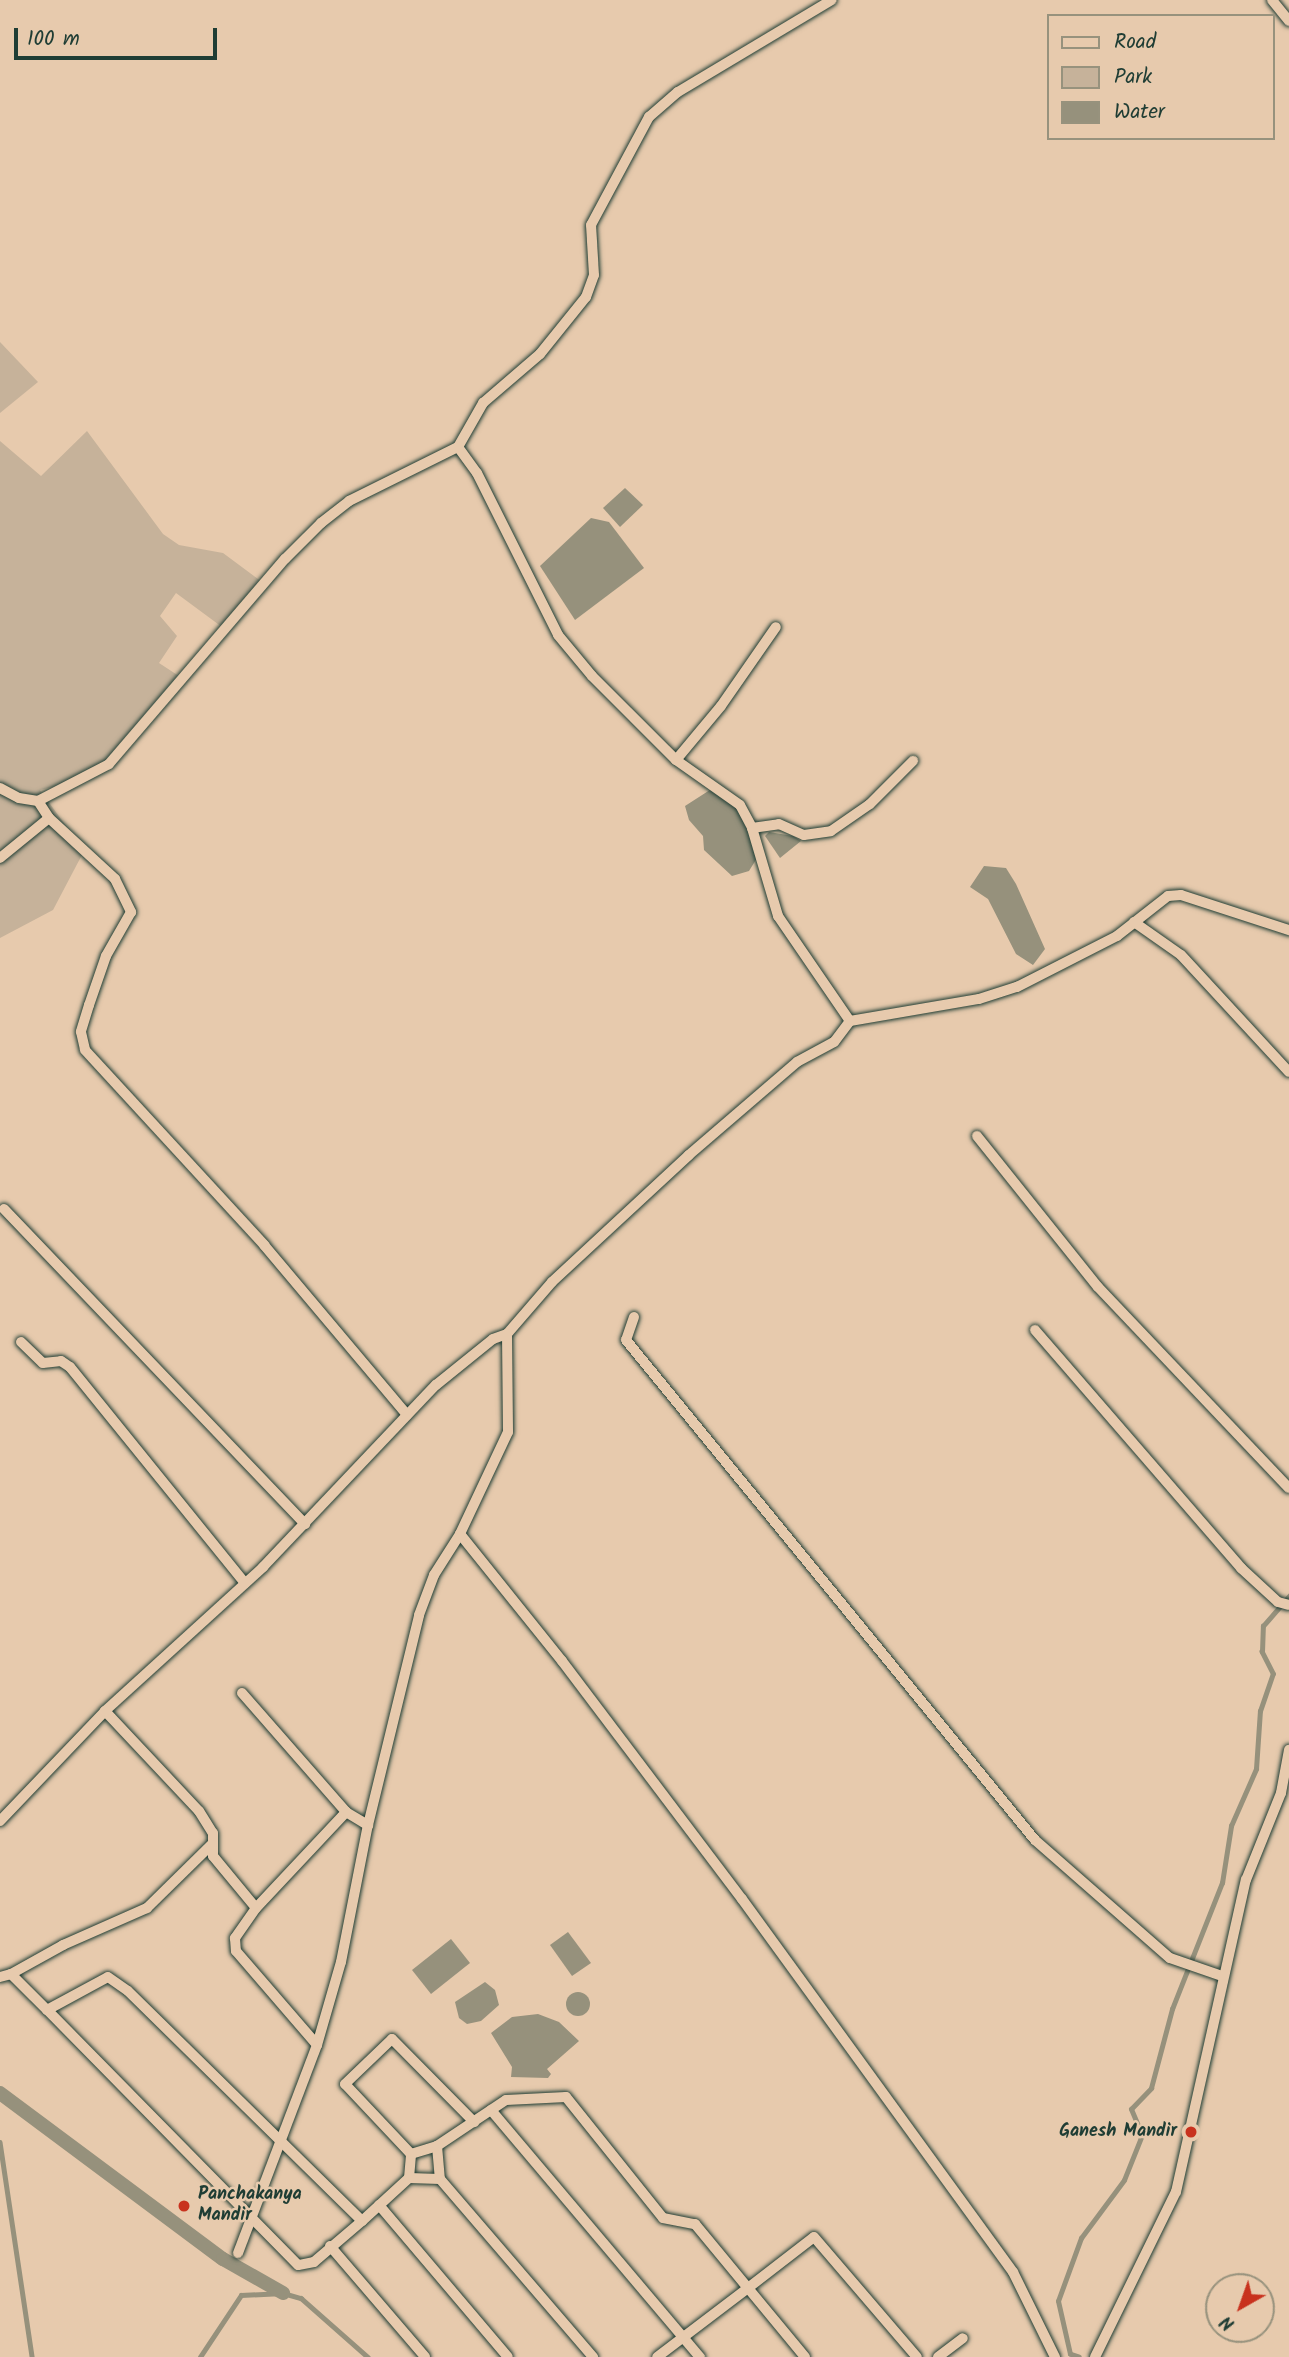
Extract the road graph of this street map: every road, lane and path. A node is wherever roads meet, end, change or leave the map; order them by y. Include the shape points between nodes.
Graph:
1 (831, 0) edge
2 (1272, 0) edge
3 (1289, 21) edge
4 (458, 447) junction
5 (776, 627) dead end
6 (676, 760) junction
7 (913, 761) dead end
8 (0, 788) edge
9 (38, 801) junction
10 (49, 818) junction
11 (752, 828) junction
12 (0, 858) edge
13 (1134, 922) junction
14 (1289, 930) edge
15 (849, 1021) junction
16 (1289, 1072) edge
17 (977, 1136) dead end
18 (4, 1209) dead end
19 (634, 1318) dead end
20 (1035, 1330) dead end
21 (507, 1334) junction
22 (21, 1342) dead end
23 (407, 1415) junction
24 (1289, 1488) edge
25 (305, 1524) junction
26 (460, 1534) junction
27 (245, 1583) junction
28 (1285, 1604) edge
29 (242, 1693) dead end
30 (105, 1711) junction
31 (1289, 1750) edge
32 (346, 1812) junction
33 (0, 1821) edge
34 (368, 1825) junction
35 (211, 1845) junction
36 (256, 1908) junction
37 (6, 1976) edge
38 (1222, 1976) junction
39 (47, 2010) junction
40 (317, 2045) junction
41 (491, 2110) junction
42 (474, 2122) junction
43 (281, 2141) junction
44 (437, 2146) junction
45 (411, 2154) junction
46 (409, 2178) junction
47 (440, 2179) junction
48 (379, 2206) junction
49 (252, 2219) junction
50 (362, 2221) junction
51 (330, 2246) junction
52 (238, 2253) dead end
53 (748, 2288) junction
54 (683, 2337) junction
55 (963, 2338) dead end
56 (425, 2357) edge
57 (508, 2357) edge
58 (593, 2357) edge
59 (657, 2357) edge
60 (700, 2357) edge
61 (805, 2357) edge
62 (917, 2357) edge
63 (938, 2357) edge
64 (1055, 2357) edge
65 (1095, 2357) edge

1 - 4 street via 678,92 649,117 590,225 594,275 586,297 540,354 483,403
2 - 3 street
4 - 6 street via 477,473 558,635
4 - 9 street via 349,501 321,523 109,764
5 - 6 street
6 - 11 street via 735,800
7 - 11 street via 870,804 831,831 804,835 779,824
8 - 9 street
9 - 10 street
10 - 12 street
10 - 23 street via 115,879 131,912 106,956 89,1005 81,1032 85,1050 255,1235
11 - 15 street via 778,916
13 - 14 street via 1168,896 1181,895
13 - 15 street via 1117,936 1017,987 979,999
13 - 16 street via 1181,955
15 - 21 street via 834,1042 797,1062 690,1155 552,1282
17 - 24 street via 1098,1287
18 - 25 street
19 - 38 street via 626,1340 1035,1840 1130,1926 1181,1964
20 - 28 street via 1241,1568
21 - 23 street via 493,1339 436,1385
21 - 26 street via 508,1432
22 - 27 street via 43,1363 61,1361 70,1367
23 - 25 street
25 - 27 street
26 - 34 street via 434,1575 419,1615
26 - 64 street via 709,1856 1013,2272
27 - 30 street
29 - 32 street
30 - 33 street
30 - 35 street via 199,1811 213,1833
31 - 38 street via 1281,1793 1246,1880
32 - 34 street
32 - 36 street
34 - 40 street via 341,1962
35 - 36 street via 213,1856
35 - 37 street via 147,1908
36 - 40 street via 235,1937 236,1951
37 - 39 street
38 - 65 street via 1176,2192
39 - 43 street via 100,1979 116,1981
39 - 49 street
40 - 43 street
41 - 42 street
41 - 53 street via 506,2100 566,2097 663,2218 695,2224
41 - 54 street
42 - 44 street
42 - 45 street via 392,2039 345,2084
43 - 49 street
43 - 50 street
44 - 45 street
44 - 47 street
45 - 46 street
46 - 47 street
46 - 48 street
47 - 58 street
48 - 50 street
48 - 57 street
49 - 51 street via 298,2265 314,2262
49 - 52 street
50 - 51 street
51 - 56 street
53 - 54 street
53 - 61 street
53 - 62 street via 814,2237
54 - 59 street
54 - 60 street
55 - 63 street

